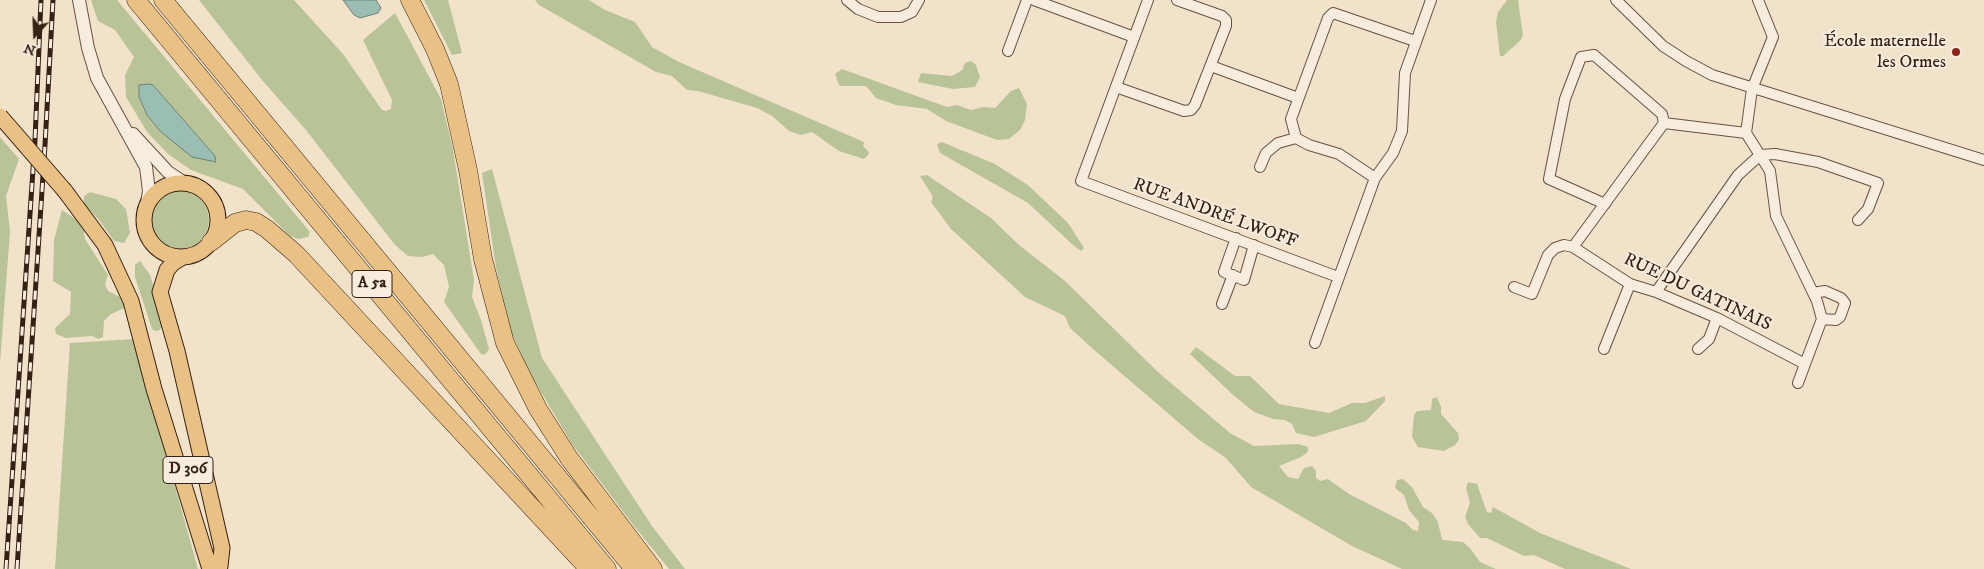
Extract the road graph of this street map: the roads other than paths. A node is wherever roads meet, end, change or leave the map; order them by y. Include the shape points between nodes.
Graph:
1 (79, 0) edge
2 (136, 0) edge
3 (163, 0) edge
4 (410, 0) edge
5 (847, 0) edge
6 (919, 0) edge
7 (1026, 0) edge
8 (1034, 0) edge
9 (1148, 0) edge
10 (1177, 0) edge
11 (1431, 0) edge
12 (1616, 0) edge
13 (1621, 0) edge
14 (1758, 0) edge
15 (1629, 13) junction
16 (1134, 38) junction
17 (1415, 41) junction
18 (1008, 52) dead end
19 (1211, 66) junction
20 (1116, 87) junction
21 (1752, 89) junction
22 (1298, 98) junction
23 (0, 116) edge
24 (118, 117) junction
25 (1664, 123) junction
26 (1746, 133) junction
27 (1296, 138) junction
28 (1760, 155) junction
29 (1984, 160) edge
30 (1260, 167) dead end
31 (1374, 178) junction
32 (186, 184) junction
33 (1605, 204) junction
34 (146, 209) junction
35 (1858, 220) dead end
36 (1236, 238) junction
37 (211, 242) junction
38 (1254, 245) junction
39 (1573, 247) junction
40 (183, 257) junction
41 (1232, 275) junction
42 (1338, 277) junction
43 (1630, 284) junction
44 (1514, 287) dead end
45 (1656, 292) junction
46 (1812, 293) junction
47 (1222, 304) dead end
48 (1717, 318) junction
49 (1822, 319) junction
50 (1315, 343) dead end
51 (1604, 349) dead end
52 (1698, 349) dead end
53 (1805, 364) junction
54 (1798, 383) dead end
55 (217, 568) edge
56 (588, 569) edge
57 (607, 569) edge
58 (634, 569) edge
59 (652, 569) edge

1 - 24 street via 88,48 98,78
2 - 57 highway, A 5a
3 - 58 highway, A 5a
4 - 59 highway via 449,84 483,259 505,343 538,409 569,458
5 - 6 street via 858,9 878,17 901,17 912,12
7 - 18 street
8 - 16 street
9 - 16 street
10 - 19 street via 1226,20
11 - 17 street
12 - 15 street
13 - 15 street
14 - 21 street via 1773,37
15 - 21 street via 1651,36 1686,61 1712,75
16 - 20 street
17 - 22 street via 1333,12
17 - 31 street via 1405,73 1402,130 1393,153
19 - 20 street via 1191,110 1184,111
19 - 22 street
20 - 36 street, RUE ANDRÉ LWOFF via 1081,181
21 - 26 street
21 - 29 street
22 - 27 street via 1291,119
23 - 55 main road, D 306, bridge via 87,219 121,275
24 - 32 street via 168,172
24 - 34 street via 146,167 149,180
25 - 26 street
25 - 33 street
25 - 33 street via 1662,114 1594,54 1581,57 1565,99 1550,179
26 - 28 street
27 - 30 street via 1278,143 1266,153
27 - 31 street via 1339,154
28 - 35 street via 1775,154 1818,162 1878,183 1868,208
28 - 45 street via 1738,175
28 - 46 street via 1770,171 1776,216
31 - 42 street
32 - 34 main road via 173,184 161,189
32 - 37 main road via 200,188 217,209 218,221
33 - 39 street
34 - 40 main road via 144,218 150,242 171,256
36 - 38 street, RUE ANDRÉ LWOFF
36 - 41 street via 1224,272
37 - 40 main road via 195,255
37 - 56 highway via 235,223 246,220 267,229 296,254
38 - 41 street via 1244,280
38 - 42 street, RUE ANDRÉ LWOFF
39 - 43 street, RUE DU GATINAIS
39 - 44 street via 1555,248 1548,255 1532,294
40 - 55 main road via 167,270 160,292 177,351 222,548
41 - 47 street
42 - 50 street
43 - 45 street, RUE DU GATINAIS
43 - 51 street
45 - 48 street, RUE DU GATINAIS
46 - 49 street
46 - 49 street via 1825,292 1841,298 1845,304 1836,320
48 - 52 street via 1708,339
48 - 53 street, RUE DU GATINAIS
49 - 53 street
53 - 54 street

